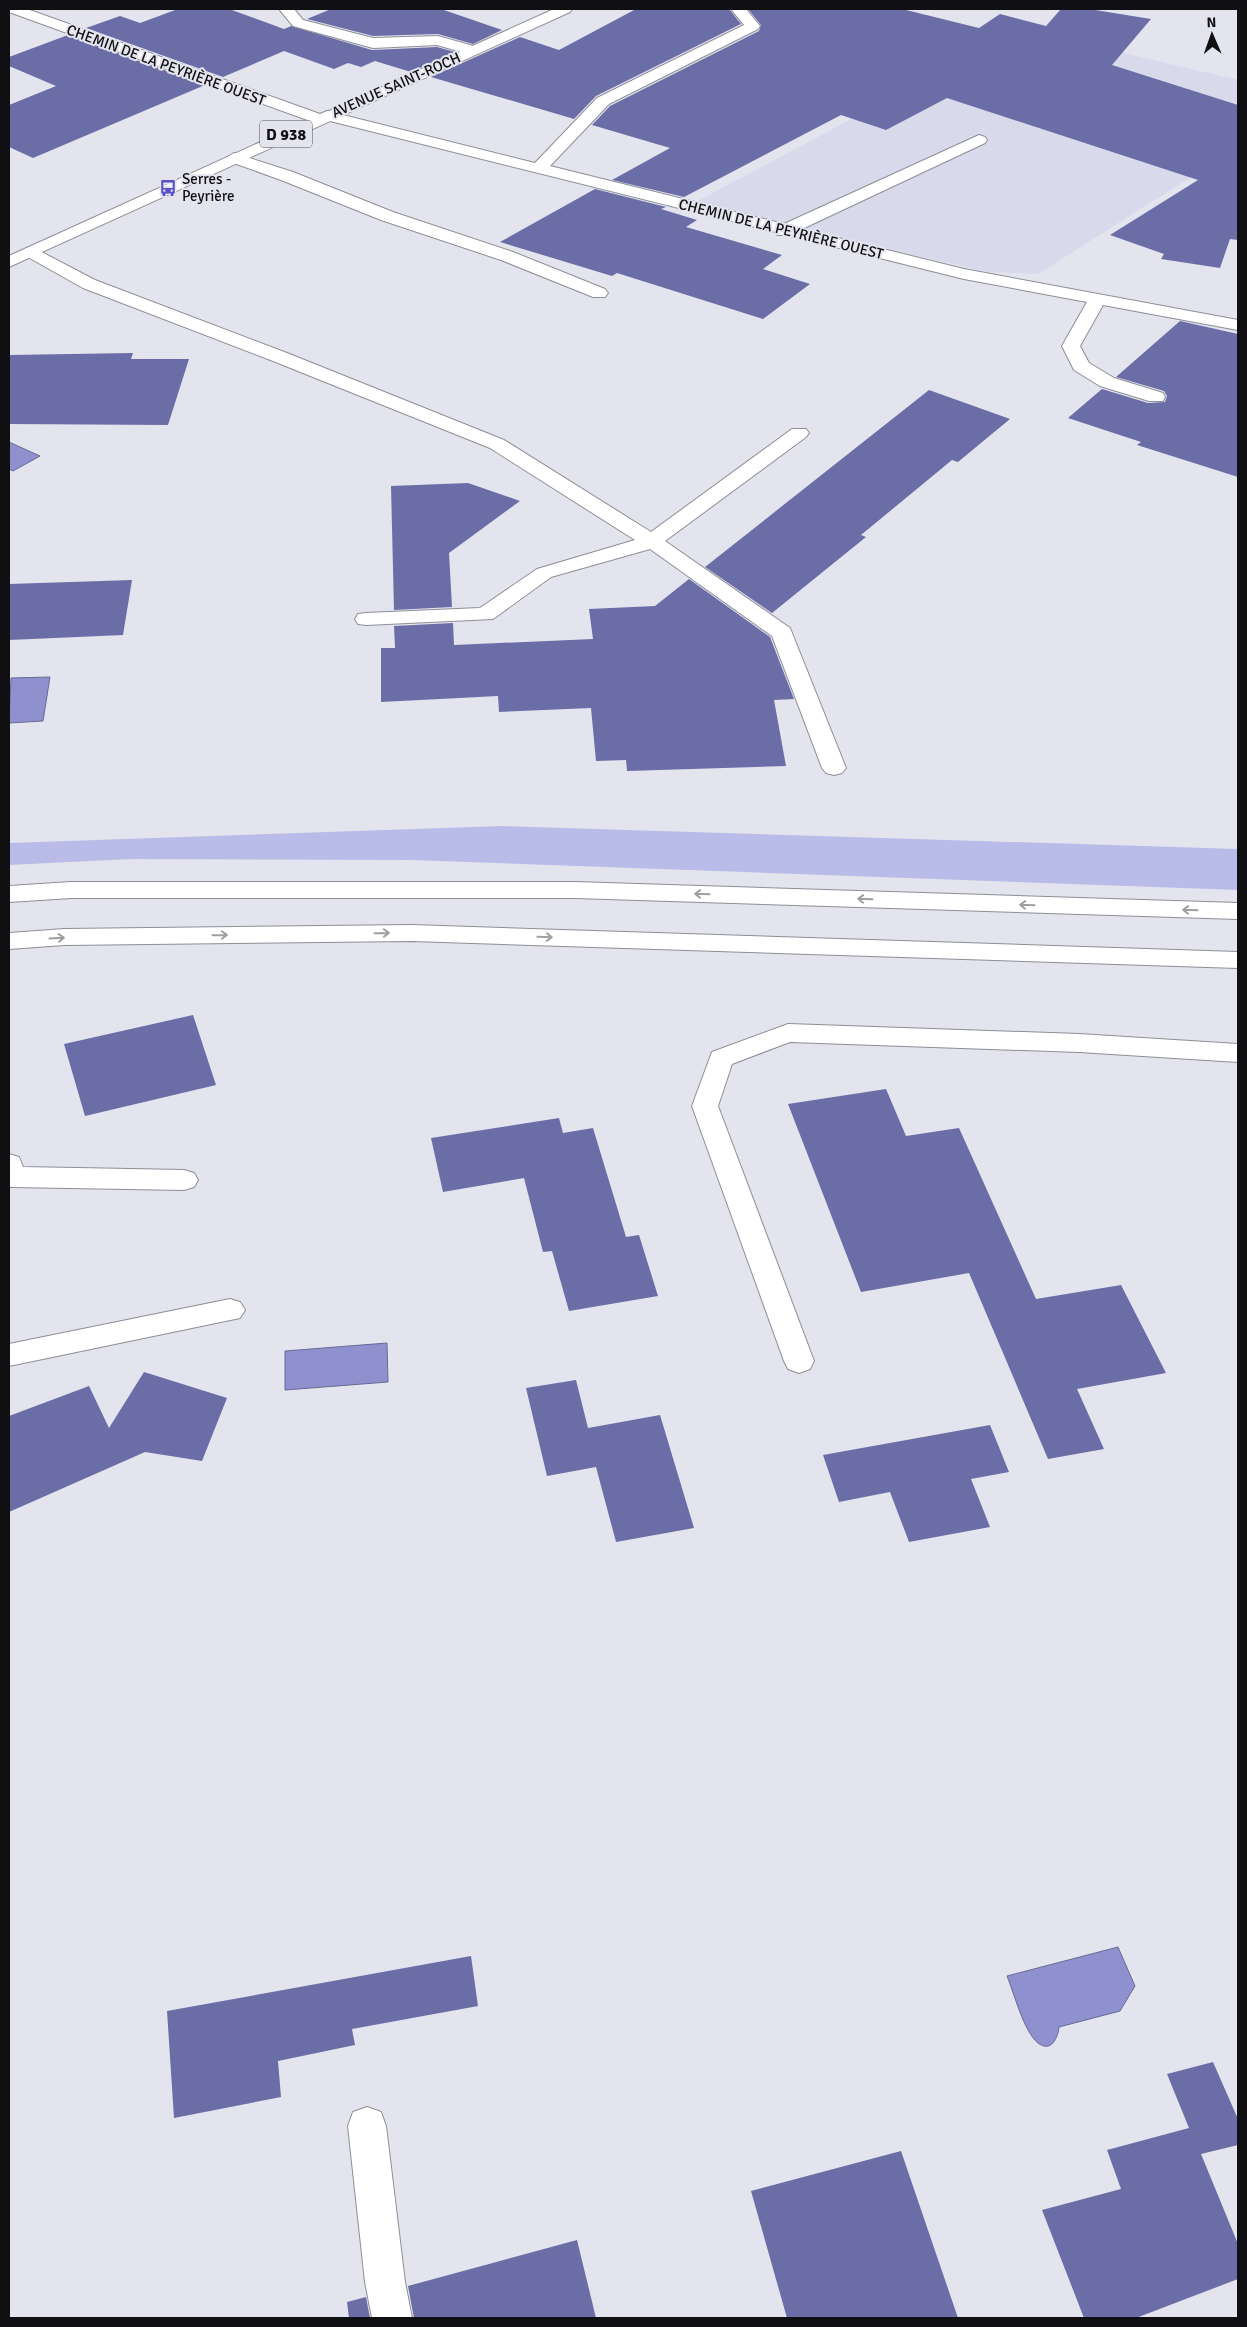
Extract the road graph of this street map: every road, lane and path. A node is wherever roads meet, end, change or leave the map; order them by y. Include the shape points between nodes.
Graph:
1 (14, 9) edge
2 (286, 9) edge
3 (565, 9) edge
4 (738, 9) edge
5 (472, 50) junction
6 (323, 118) junction
7 (979, 140) dead end
8 (234, 158) junction
9 (538, 169) junction
10 (783, 231) junction
11 (32, 252) junction
12 (9, 262) edge
13 (599, 293) dead end
14 (1097, 301) junction
15 (1238, 325) edge
16 (1156, 397) dead end
17 (799, 433) dead end
18 (651, 542) junction
19 (366, 619) dead end
20 (834, 768) dead end
21 (9, 894) edge
22 (1238, 911) edge
23 (9, 941) edge
24 (1238, 960) edge
25 (1238, 1053) edge
26 (9, 1164) edge
27 (184, 1180) dead end
28 (230, 1310) dead end
29 (9, 1355) edge
30 (799, 1361) dead end
31 (367, 2126) dead end
32 (392, 2318) edge

1 - 6 main road, CHEMIN DE LA PEYRIÈRE OUEST
2 - 5 main road via 298,23 373,42 438,40
3 - 5 main road, AVENUE SAINT-ROCH / D 938
4 - 9 main road via 754,26 603,102
5 - 6 main road, AVENUE SAINT-ROCH / D 938
6 - 8 main road, AVENUE SAINT-ROCH / D 938
6 - 9 main road, CHEMIN DE LA PEYRIÈRE OUEST
7 - 10 main road
8 - 11 main road, AVENUE SAINT-ROCH / D 938
8 - 13 main road via 388,216 507,256
9 - 10 main road, CHEMIN DE LA PEYRIÈRE OUEST
10 - 14 main road, CHEMIN DE LA PEYRIÈRE OUEST via 964,274
11 - 12 main road, AVENUE SAINT-ROCH / D 938
11 - 18 main road via 89,284 497,444
14 - 15 main road, CHEMIN DE LA PEYRIÈRE OUEST
14 - 16 main road via 1070,346 1081,366 1107,382
17 - 18 main road
18 - 19 main road via 544,573 485,614
18 - 20 main road via 782,633
22 -> 21 main road via 575,890 71,890
23 -> 24 main road via 64,937 412,932
25 - 30 main road via 788,1033 721,1058 705,1106
26 - 27 main road via 11,1176
28 - 29 main road
31 - 32 main road

